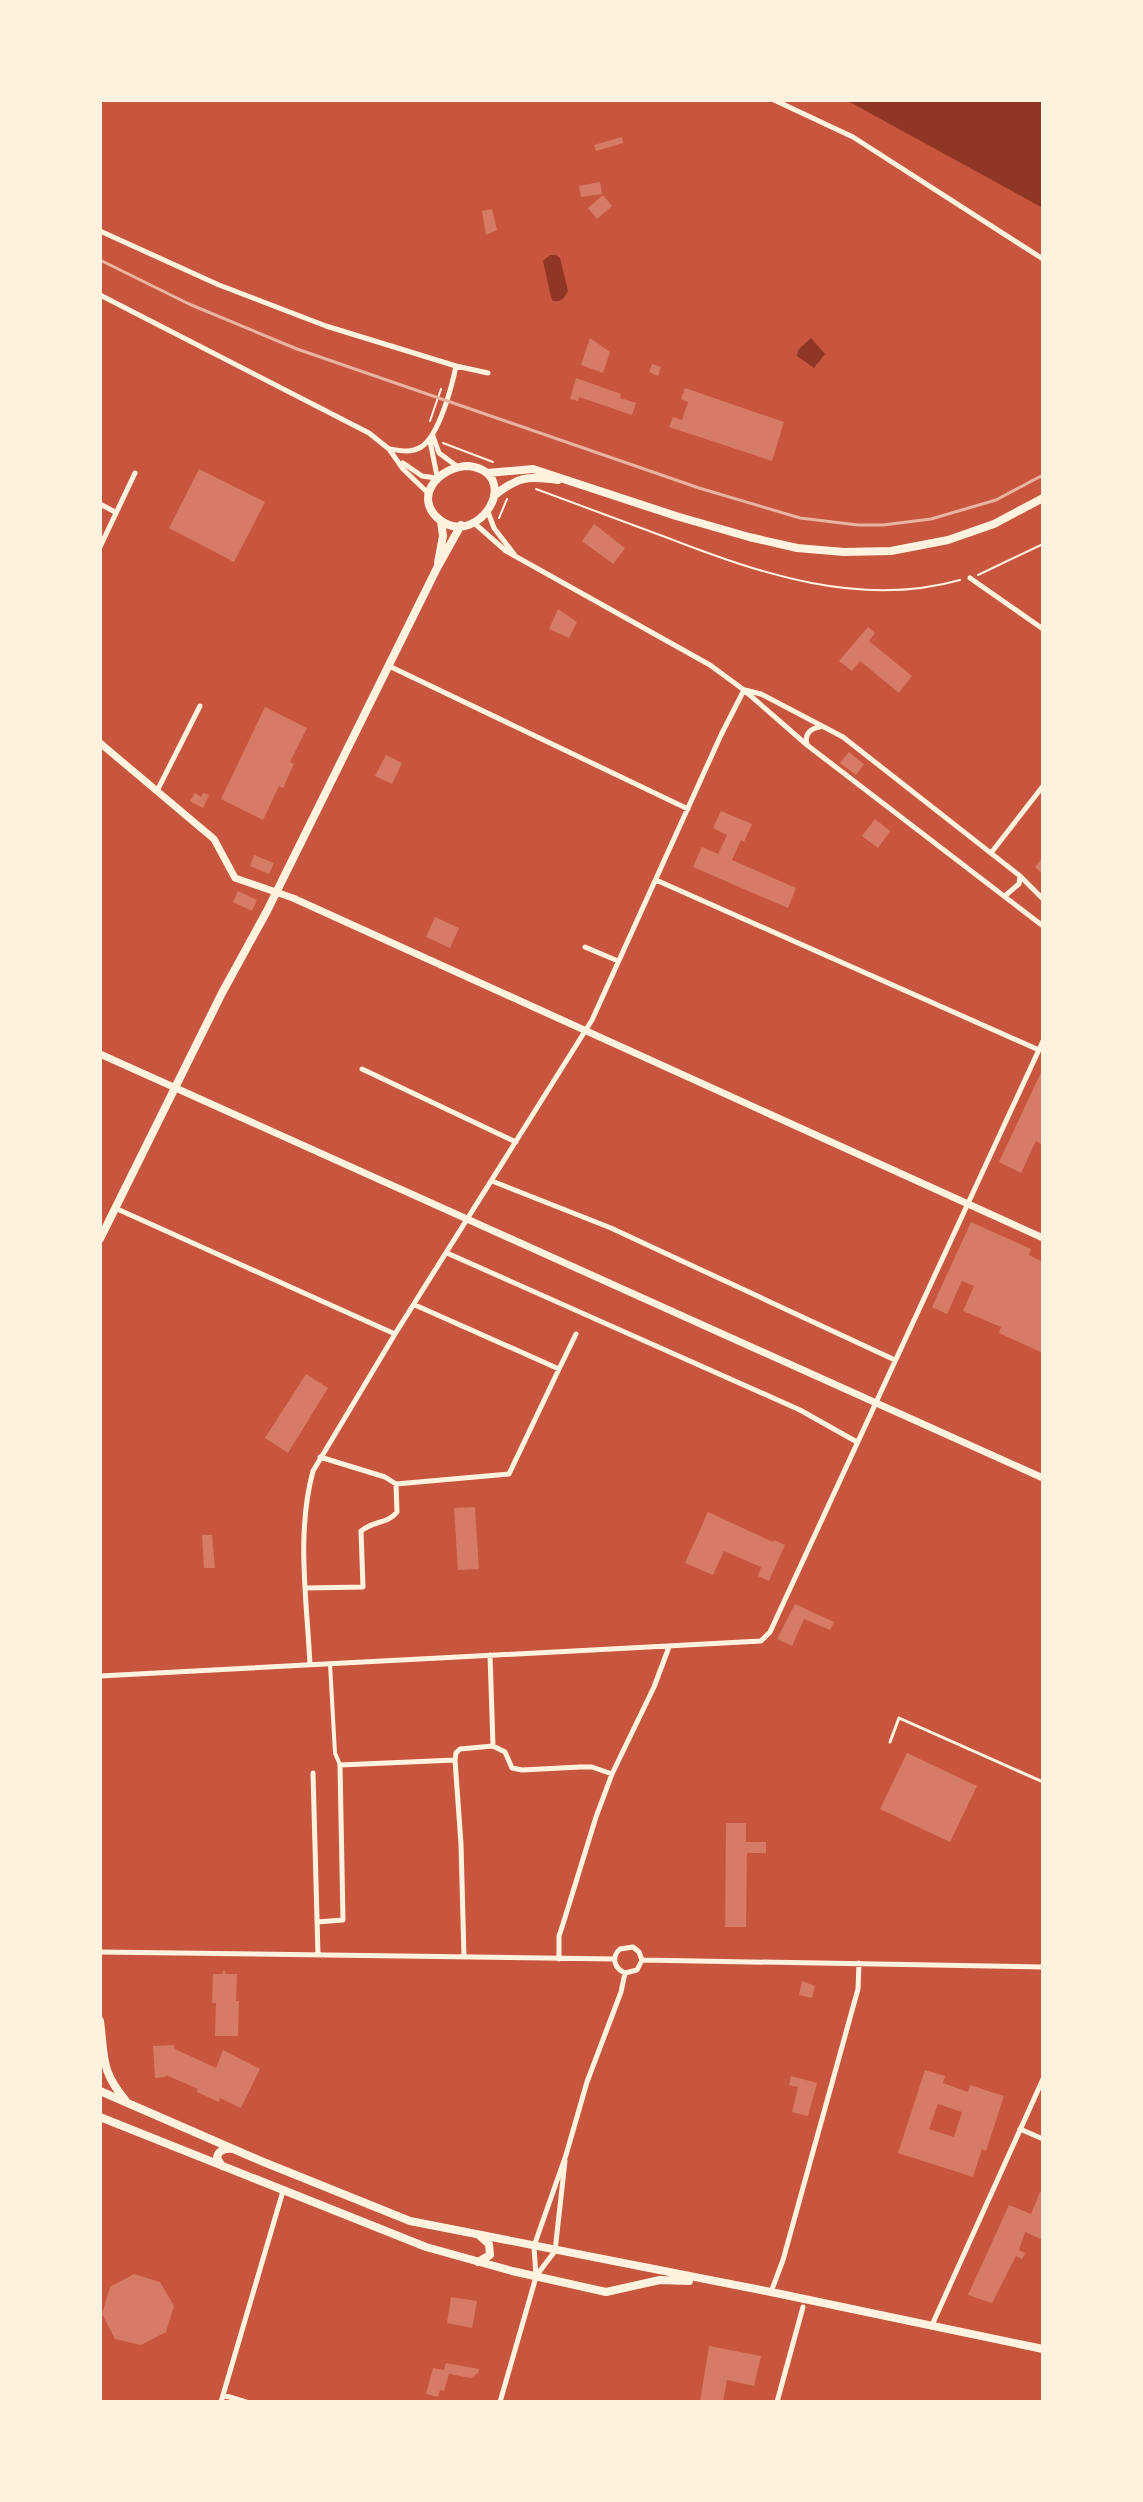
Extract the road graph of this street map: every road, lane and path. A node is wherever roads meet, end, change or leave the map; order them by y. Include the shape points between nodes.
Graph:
1 (774, 100) edge
2 (100, 231) edge
3 (1043, 259) edge
4 (100, 295) edge
5 (456, 366) junction
6 (488, 373) dead end
7 (445, 378) dead end
8 (427, 427) dead end
9 (433, 435) junction
10 (389, 449) junction
11 (399, 460) junction
12 (458, 467) junction
13 (135, 473) dead end
14 (487, 473) junction
15 (437, 477) junction
16 (571, 482) junction
17 (532, 487) dead end
18 (429, 494) junction
19 (512, 494) dead end
20 (494, 496) junction
21 (1043, 498) edge
22 (100, 504) edge
23 (115, 512) junction
24 (488, 512) junction
25 (441, 521) junction
26 (473, 522) junction
27 (492, 523) junction
28 (461, 525) junction
29 (1043, 544) edge
30 (100, 547) edge
31 (514, 555) junction
32 (437, 568) junction
33 (970, 578) junction
34 (1043, 629) edge
35 (388, 666) junction
36 (744, 690) junction
37 (200, 706) dead end
38 (825, 727) junction
39 (100, 743) edge
40 (807, 745) junction
41 (1043, 786) edge
42 (157, 791) junction
43 (688, 809) junction
44 (991, 853) junction
45 (1020, 876) junction
46 (656, 880) junction
47 (276, 892) junction
48 (1005, 896) junction
49 (1043, 899) edge
50 (1043, 926) edge
51 (585, 947) dead end
52 (618, 961) junction
53 (585, 1031) junction
54 (1043, 1041) edge
55 (1039, 1050) junction
56 (100, 1054) edge
57 (362, 1069) dead end
58 (175, 1087) junction
59 (516, 1142) junction
60 (492, 1181) junction
61 (967, 1204) junction
62 (115, 1208) junction
63 (469, 1219) junction
64 (1043, 1238) edge
65 (100, 1239) edge
66 (447, 1253) junction
67 (415, 1305) junction
68 (395, 1334) junction
69 (576, 1334) dead end
70 (895, 1360) junction
71 (559, 1369) junction
72 (876, 1402) junction
73 (857, 1442) junction
74 (320, 1457) junction
75 (1043, 1478) edge
76 (396, 1484) junction
77 (306, 1588) junction
78 (669, 1647) junction
79 (490, 1655) junction
80 (330, 1664) junction
81 (310, 1665) junction
82 (100, 1676) edge
83 (890, 1742) dead end
84 (493, 1746) junction
85 (455, 1760) junction
86 (340, 1765) junction
87 (313, 1773) dead end
88 (612, 1774) junction
89 (1043, 1782) edge
90 (317, 1922) junction
91 (100, 1952) edge
92 (318, 1955) junction
93 (464, 1957) junction
94 (559, 1959) junction
95 (614, 1959) junction
96 (642, 1960) junction
97 (859, 1963) junction
98 (1043, 1967) edge
99 (625, 1973) junction
100 (100, 2021) edge
101 (101, 2044) edge
102 (1043, 2079) edge
103 (100, 2091) edge
104 (132, 2104) junction
105 (100, 2117) edge
106 (1020, 2129) junction
107 (1043, 2139) edge
108 (234, 2149) junction
109 (566, 2155) junction
110 (222, 2167) junction
111 (283, 2191) junction
112 (480, 2236) junction
113 (534, 2246) junction
114 (555, 2251) junction
115 (477, 2262) junction
116 (536, 2277) junction
117 (726, 2283) junction
118 (771, 2292) junction
119 (795, 2297) junction
120 (812, 2300) junction
121 (803, 2307) junction
122 (932, 2325) junction
123 (1043, 2349) edge
124 (223, 2395) junction
125 (221, 2402) edge
126 (246, 2402) edge
127 (500, 2402) edge
128 (777, 2402) edge

1 - 3 street via 853,137
2 - 5 street via 326,326
4 - 10 street via 369,433
5 - 6 street
5 - 9 street
7 - 8 path
9 - 10 street via 415,450
9 - 12 street via 439,453
9 - 15 street
10 - 11 street
11 - 15 street via 417,473
11 - 18 street
12 - 14 main road
12 - 15 main road
13 - 23 street
14 - 16 main road via 533,469
14 - 20 main road
15 - 18 main road
16 - 20 main road via 527,477
16 - 21 main road via 749,537 844,552 891,551 948,540
17 - 33 path via 723,559 808,583 890,590
18 - 25 main road
19 - 27 path
20 - 24 main road
22 - 23 street
23 - 30 street
24 - 26 main road
24 - 27 street
25 - 28 main road
25 - 32 main road
26 - 28 main road
26 - 31 street
27 - 31 street
28 - 32 main road
29 - 33 path
31 - 36 street via 710,665
32 - 35 main road
33 - 34 street
35 - 43 street
35 - 47 main road
36 - 38 street
36 - 40 street
36 - 43 street
37 - 42 street
38 - 40 street via 808,732
38 - 44 street
39 - 42 street
40 - 48 street
41 - 44 street
42 - 47 street via 214,839 235,878
43 - 46 street
44 - 45 street
45 - 48 street via 1015,890
45 - 49 street
46 - 52 street
46 - 55 street
47 - 53 street
47 - 58 main road
48 - 50 street
51 - 52 street
52 - 53 street
53 - 59 street
53 - 61 street
54 - 55 street
55 - 61 street
56 - 58 street
57 - 59 street
58 - 62 main road
58 - 63 street
59 - 60 street
60 - 63 street
60 - 70 street via 611,1228
61 - 64 street
61 - 70 street
62 - 65 main road
62 - 68 street
63 - 66 street
63 - 72 street
66 - 67 street
66 - 73 street via 800,1410
67 - 68 street
67 - 71 street
68 - 74 street
69 - 71 street
70 - 72 street
71 - 76 street via 509,1474
72 - 73 street
72 - 75 street
73 - 78 street via 770,1632 761,1641
74 - 76 street
74 - 77 street via 305,1505
76 - 77 street via 395,1516 361,1531 363,1587
77 - 81 street
78 - 79 street
78 - 88 street
79 - 80 street
79 - 84 street
80 - 81 street
80 - 86 street
81 - 82 street
83 - 89 lane via 899,1718
84 - 85 street via 460,1749
84 - 88 street via 505,1752 516,1770 592,1767
85 - 86 street
85 - 93 street
86 - 90 street via 343,1920
87 - 90 street
88 - 94 street via 563,1924
90 - 92 street
91 - 92 street
92 - 93 street
93 - 94 street
94 - 95 street
95 - 96 street via 628,1946
95 - 99 street
96 - 97 street
96 - 99 street via 637,1970
97 - 98 street
97 - 118 street via 858,1989
99 - 109 street
100 - 101 main road
101 - 104 main road via 109,2079
102 - 106 street
103 - 104 main road
104 - 108 main road
105 - 110 main road
106 - 107 street
106 - 122 street
108 - 110 main road via 219,2152
108 - 112 main road via 399,2218
109 - 113 street
109 - 114 street
110 - 111 main road
111 - 115 main road
111 - 124 street
112 - 113 main road
112 - 115 main road via 489,2244 490,2255
113 - 114 main road
113 - 116 street
114 - 116 street
114 - 117 main road
115 - 116 main road
116 - 117 main road via 606,2292 660,2280
116 - 127 street
117 - 118 main road
118 - 119 main road
119 - 120 main road
119 - 121 street
120 - 121 street
120 - 122 main road
121 - 128 street
122 - 123 main road
124 - 125 street
124 - 126 street

